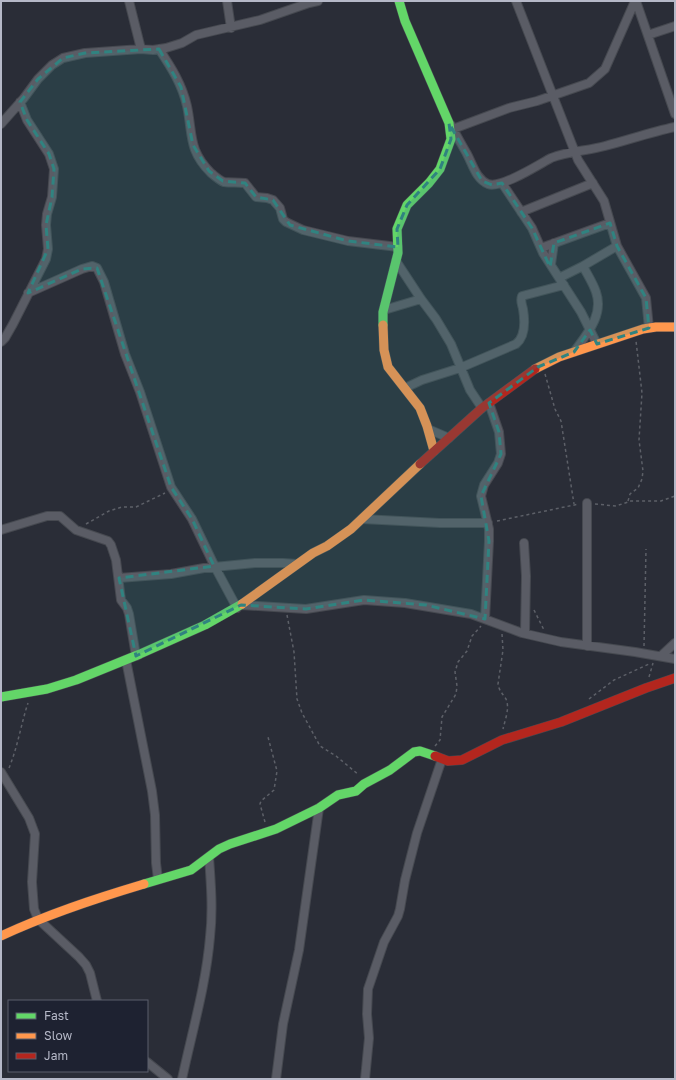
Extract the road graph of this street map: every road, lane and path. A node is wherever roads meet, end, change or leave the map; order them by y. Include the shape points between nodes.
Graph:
1 (130, 1) edge
2 (227, 1) edge
3 (318, 1) edge
4 (400, 1) edge
5 (516, 1) edge
6 (636, 1) edge
7 (675, 26) edge
8 (231, 28) junction
9 (648, 35) junction
10 (141, 49) junction
11 (159, 49) junction
12 (553, 95) junction
13 (20, 102) junction
14 (675, 114) edge
15 (1, 124) edge
16 (451, 126) junction
17 (675, 127) edge
18 (575, 152) junction
19 (502, 183) junction
20 (592, 183) junction
21 (521, 212) junction
22 (610, 223) junction
23 (554, 243) junction
24 (617, 246) junction
25 (398, 247) junction
26 (541, 248) junction
27 (396, 261) junction
28 (551, 264) junction
29 (583, 266) junction
30 (559, 278) junction
31 (564, 285) junction
32 (28, 293) junction
33 (421, 299) junction
34 (384, 310) junction
35 (675, 327) edge
36 (649, 328) junction
37 (590, 330) junction
38 (635, 332) junction
39 (1, 342) edge
40 (597, 344) junction
41 (574, 352) junction
42 (542, 365) junction
43 (460, 368) junction
44 (405, 388) junction
45 (486, 406) junction
46 (428, 429) junction
47 (449, 438) junction
48 (434, 451) junction
49 (173, 489) junction
50 (628, 501) dead end
51 (587, 503) dead end
52 (574, 505) dead end
53 (362, 519) junction
54 (488, 523) junction
55 (1, 530) edge
56 (76, 530) junction
57 (524, 543) dead end
58 (646, 549) dead end
59 (297, 564) junction
60 (215, 567) junction
61 (119, 578) junction
62 (239, 606) junction
63 (286, 608) junction
64 (534, 609) dead end
65 (485, 619) junction
66 (502, 626) junction
67 (525, 633) junction
68 (548, 638) junction
69 (675, 643) edge
70 (587, 646) junction
71 (644, 654) junction
72 (136, 656) junction
73 (661, 656) junction
74 (675, 659) edge
75 (126, 660) junction
76 (675, 678) edge
77 (646, 688) junction
78 (30, 692) junction
79 (1, 697) edge
80 (588, 700) dead end
81 (268, 737) dead end
82 (501, 741) junction
83 (425, 752) junction
84 (442, 759) junction
85 (3, 775) edge
86 (366, 783) junction
87 (319, 808) junction
88 (267, 832) junction
89 (210, 857) junction
90 (158, 879) junction
91 (38, 919) junction
92 (1, 936) edge
93 (97, 1000) edge
94 (148, 1063) edge
95 (168, 1079) edge
96 (182, 1079) edge
97 (276, 1079) edge
98 (365, 1079) edge

1 - 10 street
2 - 8 street
3 - 8 street
4 - 16 street via 405,21
5 - 12 street
6 - 9 street
6 - 12 street via 605,69 588,83
7 - 9 street
8 - 11 street via 196,35 182,43
9 - 14 street
10 - 11 street
10 - 13 street via 84,53 63,58 38,79
11 - 25 street via 181,87 187,106 193,145 202,163 215,176 223,182 245,183 256,197 273,200 280,208 284,221 296,228 348,241
12 - 16 street
12 - 18 street
13 - 15 street
13 - 32 street via 27,120 49,154 54,169 46,225 46,259
16 - 19 street via 482,181 492,185
16 - 25 street via 451,139 440,169 405,209 398,228
17 - 18 street
18 - 19 street via 552,158
18 - 20 street via 582,169
19 - 21 street
20 - 21 street
20 - 22 street via 604,201
21 - 26 street
22 - 23 street
22 - 24 street
23 - 26 street
23 - 28 street
24 - 29 street
24 - 36 street via 646,298
25 - 27 street
26 - 28 street
27 - 33 street
27 - 34 street
28 - 30 street
29 - 30 street
29 - 37 street via 596,292 599,306
30 - 31 street
31 - 37 street
31 - 43 street via 522,296 524,329 519,341
32 - 39 street
32 - 49 street via 82,269 92,266 97,268 104,282 125,354
33 - 34 street
33 - 43 street via 451,344
34 - 44 street via 386,361
35 - 36 street
36 - 38 street
37 - 40 street
37 - 41 street
38 - 40 street
38 - 50 path via 642,394 638,440 642,471 641,483 630,494
40 - 41 street
41 - 42 street
42 - 45 street
42 - 52 path via 561,422
43 - 44 street via 437,374
43 - 45 street via 470,390
44 - 46 street via 420,408
45 - 47 street
45 - 54 street via 499,432 501,454 484,485 481,496
46 - 47 street
46 - 48 street
47 - 48 street
48 - 53 street
49 - 56 path via 136,507 109,510
49 - 60 street via 192,519
51 - 70 street
53 - 54 street
53 - 59 street via 352,529
54 - 65 street
55 - 56 street via 55,515 63,517
56 - 61 street via 108,541 116,560
57 - 67 street
58 - 71 path
59 - 60 street via 255,563
59 - 62 street
60 - 61 street
60 - 62 street
61 - 72 street via 121,600 127,608
62 - 63 street
62 - 72 street via 206,625
63 - 65 street via 306,609 364,600 432,606
63 - 86 path via 294,652 297,699 302,713 320,746 352,768
64 - 68 path
65 - 66 street
65 - 83 path via 458,662 455,672 457,690 442,717 440,740
66 - 67 street
66 - 82 path via 498,688 506,699 507,711
67 - 68 street
68 - 70 street
69 - 73 street
70 - 71 street
71 - 73 street
72 - 75 street
73 - 74 street
75 - 78 street via 76,680
75 - 90 street via 152,791
76 - 77 street
77 - 80 path via 653,662 614,680
77 - 82 street via 562,722
78 - 79 street
78 - 85 path via 20,738
81 - 88 path via 277,771 274,790 260,804
82 - 84 street via 462,760
83 - 84 street
83 - 86 street via 409,755 390,770
84 - 98 street via 417,834 398,916 384,942 368,989 369,1038
85 - 91 street via 35,834 32,882 34,909
86 - 87 street via 356,791 335,797
87 - 88 street
87 - 97 street via 299,950 282,1024
88 - 89 street via 236,841
89 - 90 street via 191,870
89 - 96 street via 210,937 204,979
90 - 91 street
91 - 92 street
91 - 93 street via 86,965
94 - 95 street

